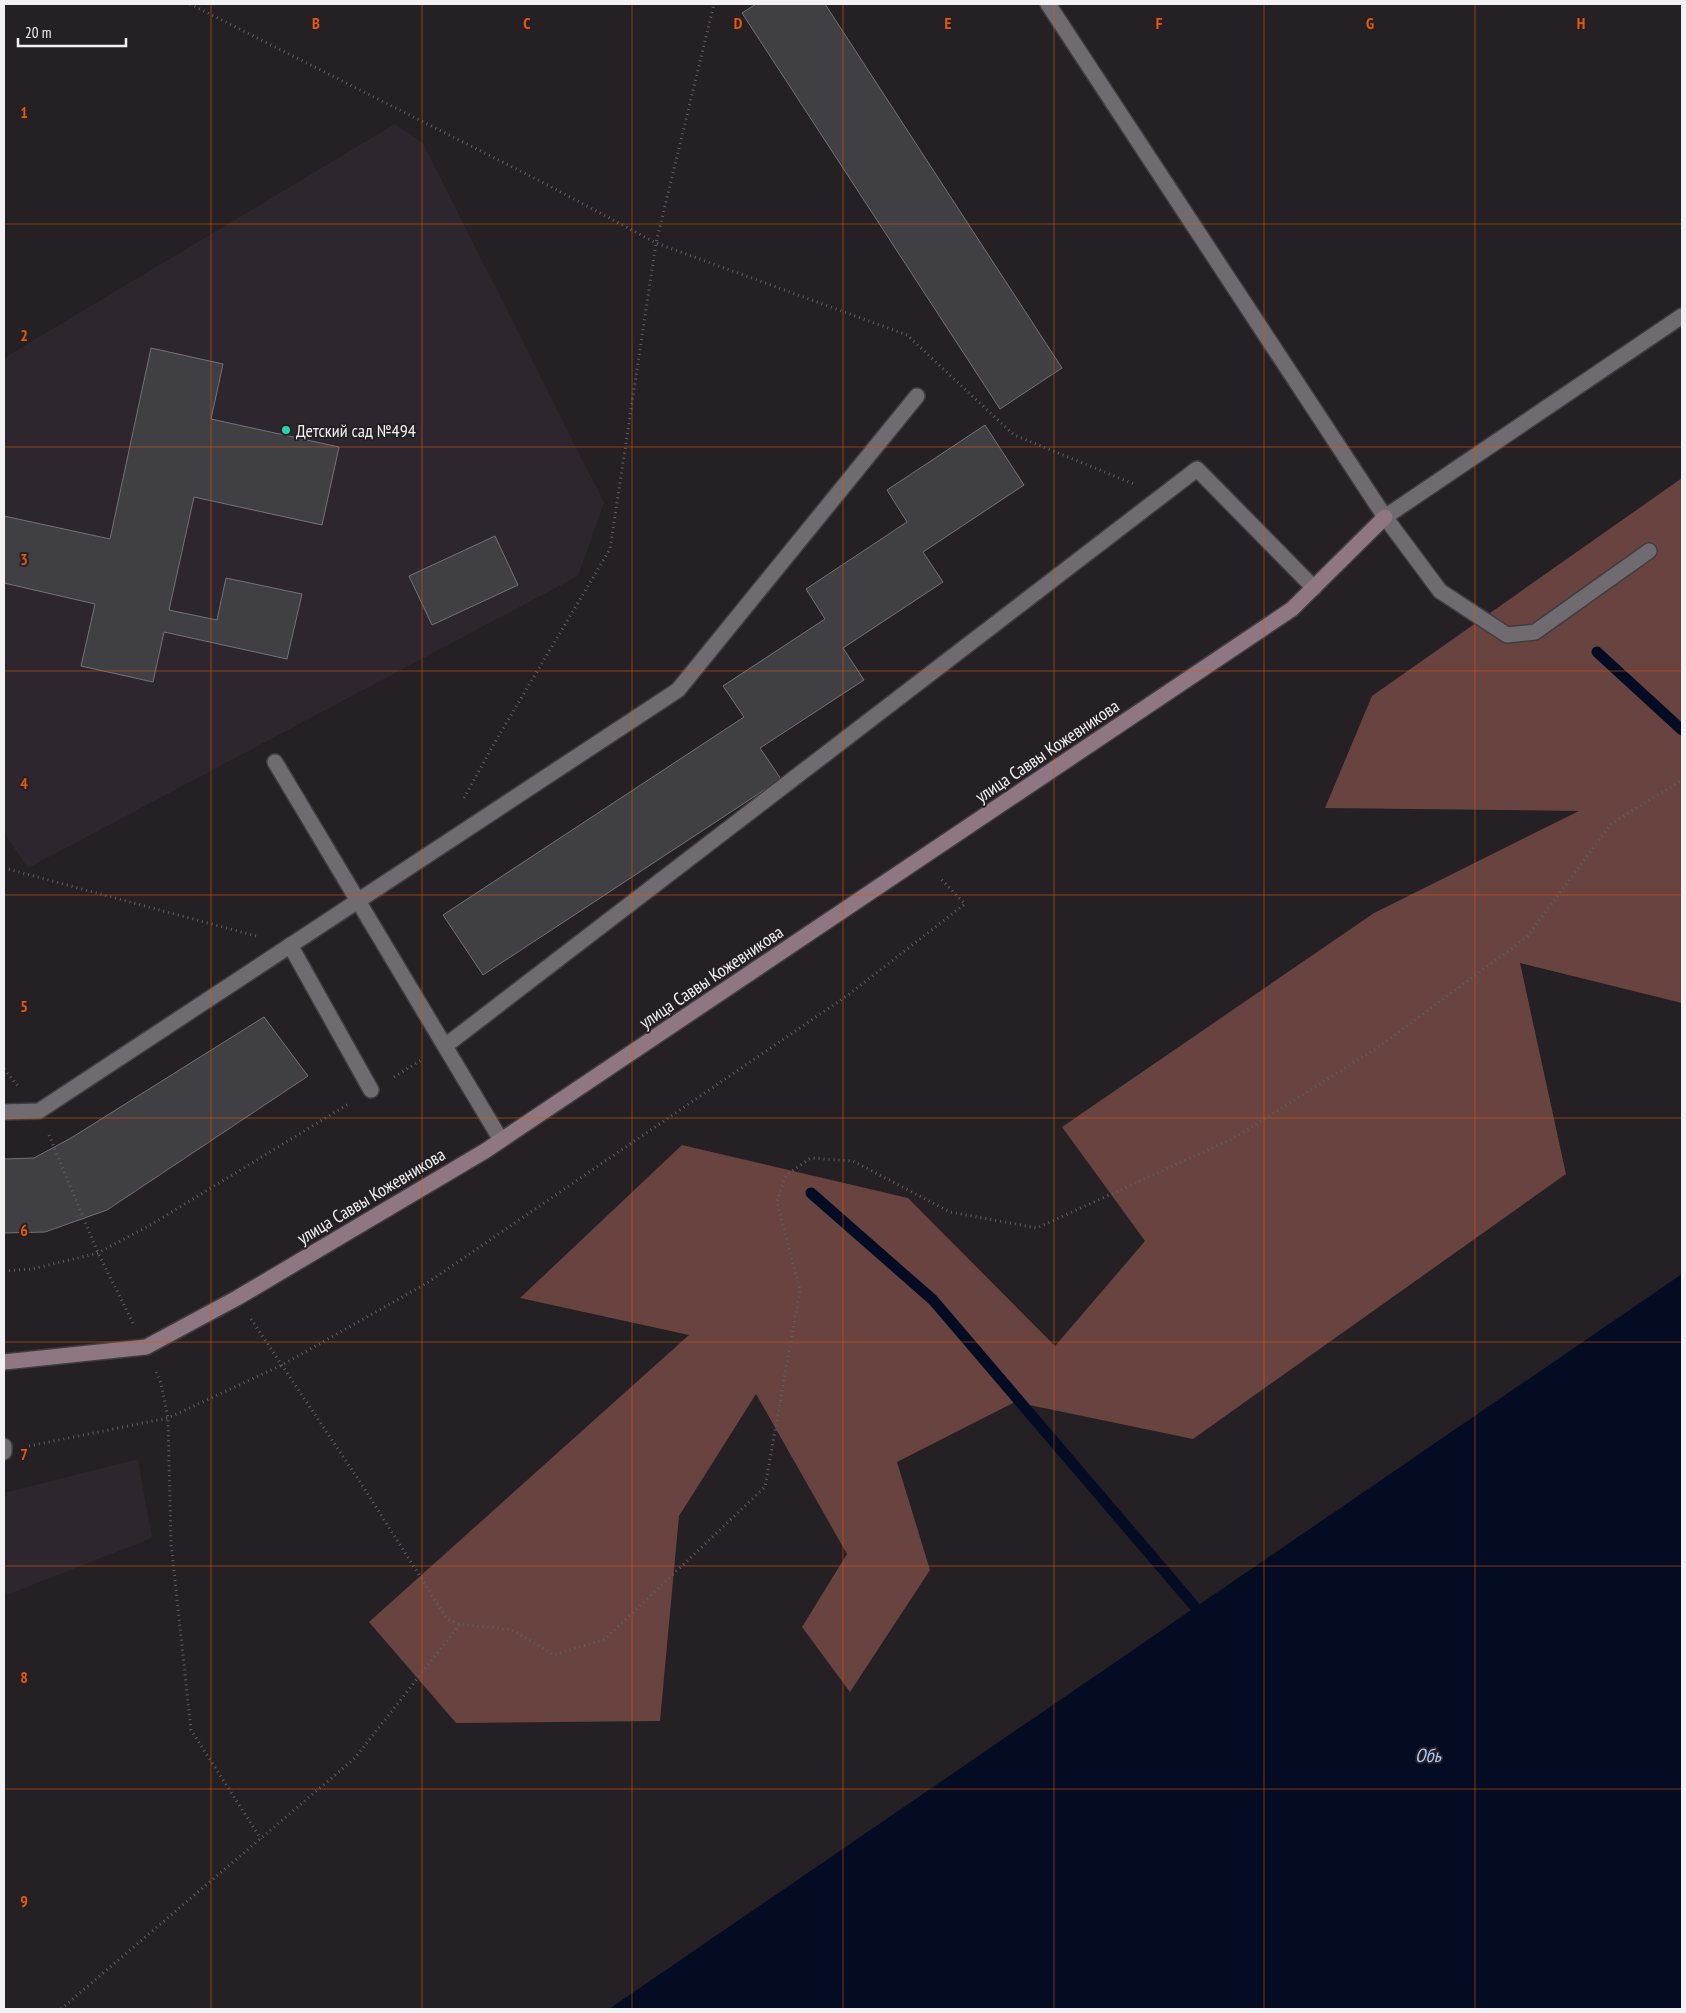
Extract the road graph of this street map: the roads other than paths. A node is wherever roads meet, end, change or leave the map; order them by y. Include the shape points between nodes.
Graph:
1 (1048, 4) edge
2 (1682, 316) edge
3 (917, 396) dead end
4 (1385, 516) junction
5 (1649, 551) dead end
6 (1314, 588) junction
7 (275, 762) dead end
8 (358, 901) junction
9 (290, 945) junction
10 (445, 1046) junction
11 (371, 1090) road end
12 (4, 1112) edge
13 (501, 1140) junction
14 (4, 1362) edge
15 (4, 1446) edge
16 (4, 1451) edge

1 - 4 street
2 - 4 street
3 - 8 street via 678,690
4 - 5 street via 1440,591 1507,635 1535,632
4 - 6 street, улица Саввы Кожевникова
6 - 10 street via 1197,469
6 - 13 street, улица Саввы Кожевникова via 1292,609
7 - 8 street
8 - 9 street
8 - 10 street
9 - 11 street
9 - 12 street via 39,1111
10 - 13 street
13 - 14 street, улица Саввы Кожевникова via 237,1298 146,1347
15 - 16 street

